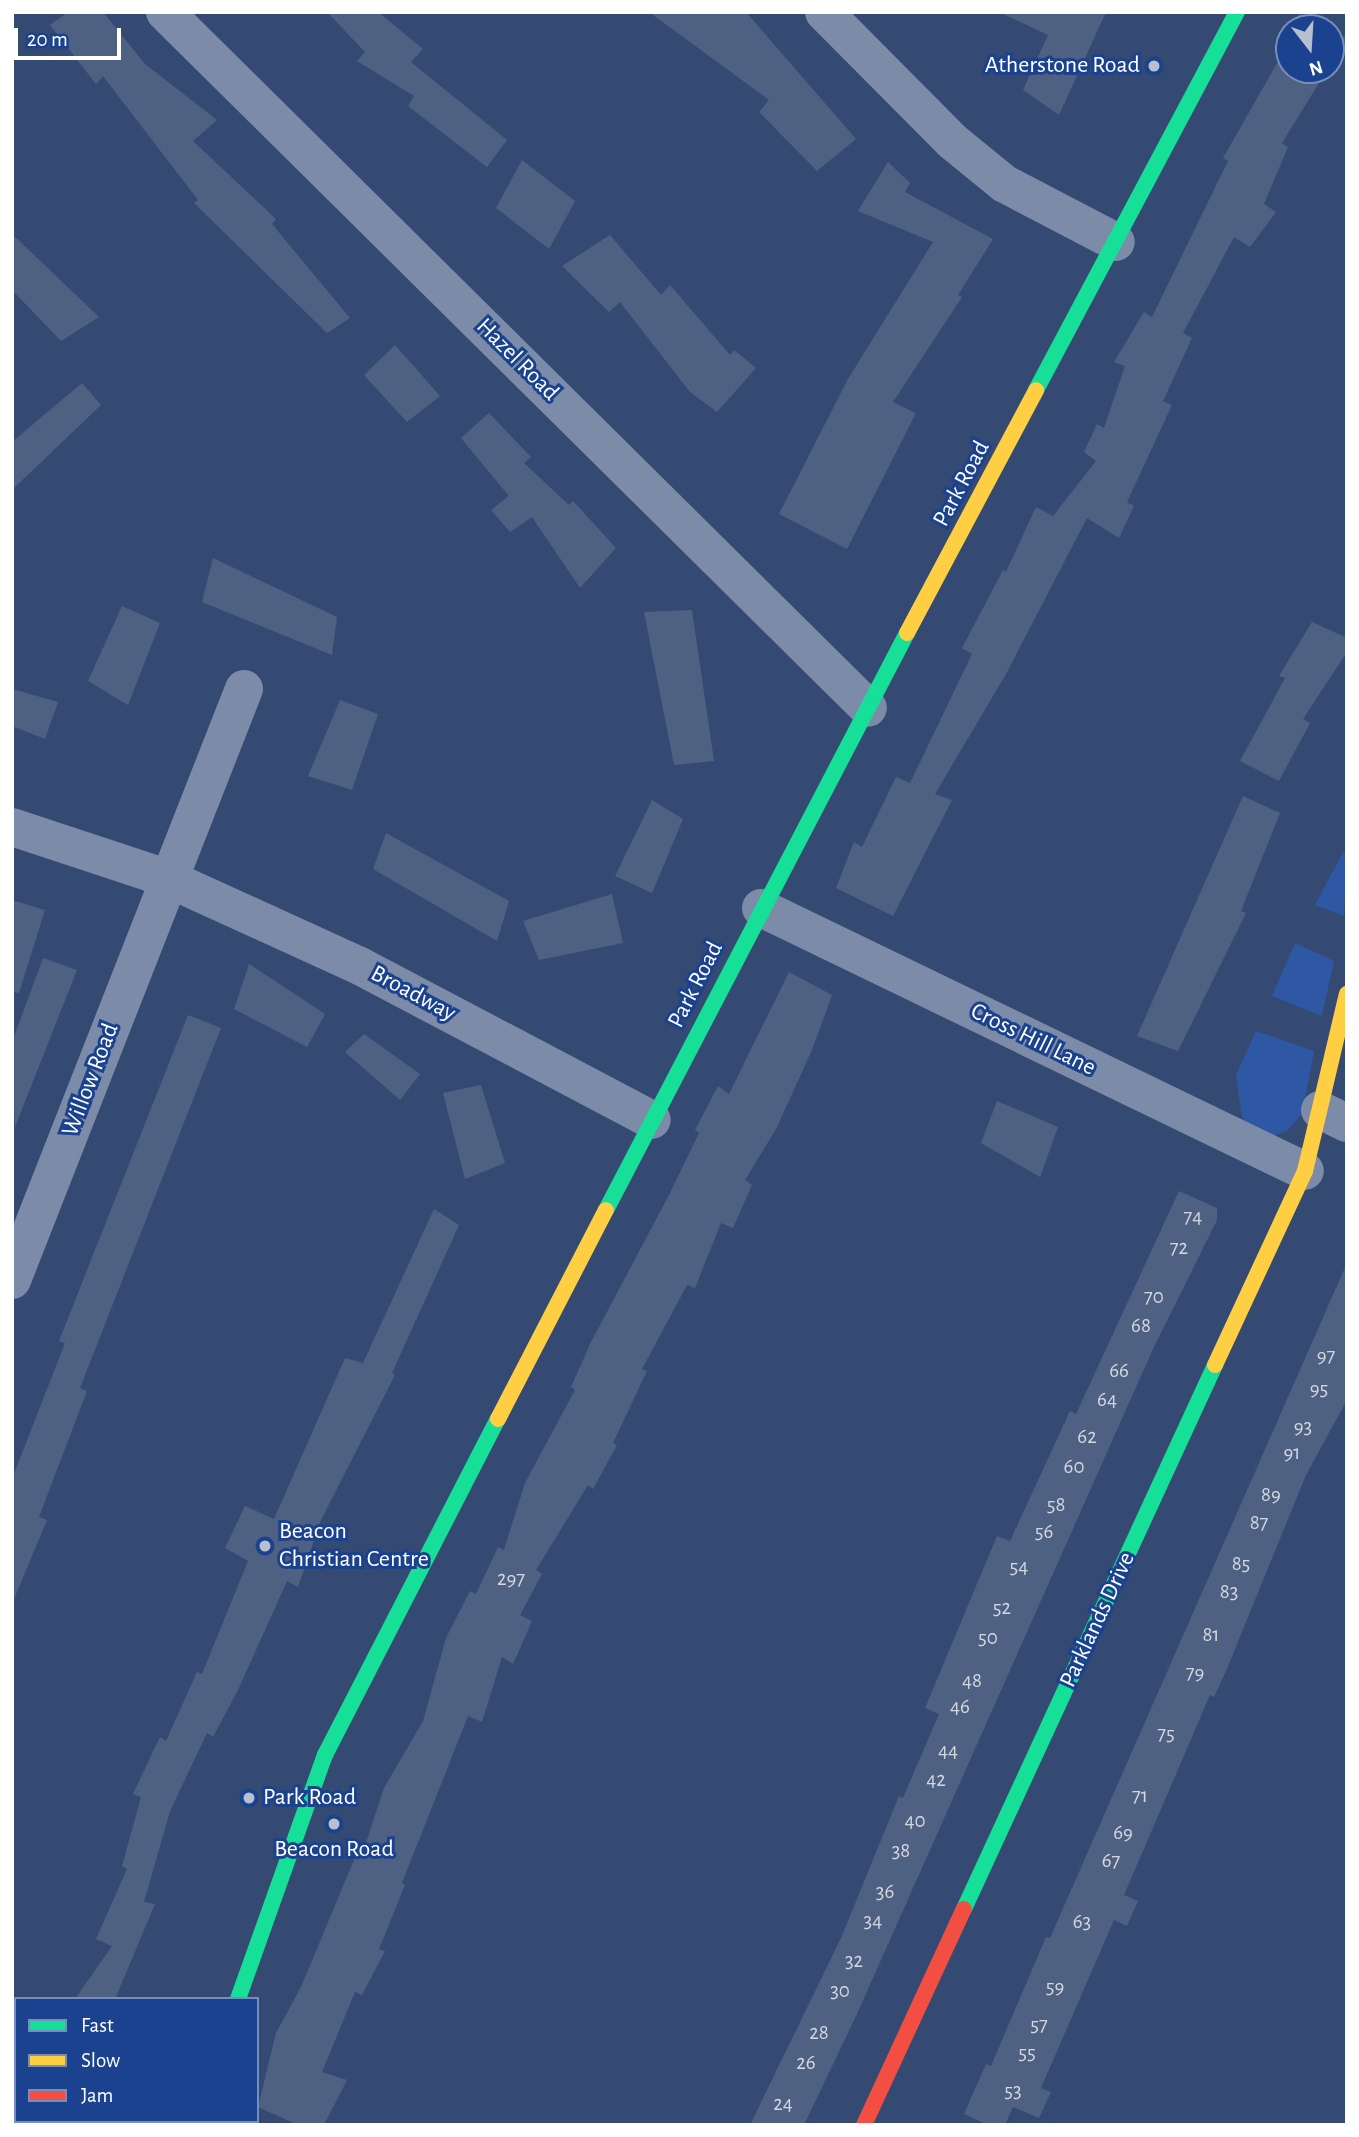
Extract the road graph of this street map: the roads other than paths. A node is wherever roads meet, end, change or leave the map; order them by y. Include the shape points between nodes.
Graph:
1 (165, 12) edge
2 (824, 12) edge
3 (1237, 12) edge
4 (1116, 242) junction
5 (244, 689) dead end
6 (868, 708) junction
7 (12, 827) edge
8 (169, 879) junction
9 (761, 908) junction
10 (1347, 994) edge
11 (1333, 1116) edge
12 (652, 1120) junction
13 (1305, 1171) junction
14 (12, 1280) edge
15 (239, 1997) edge
16 (864, 2125) edge

1 - 6 street, Hazel Road
2 - 4 street via 952,141 1005,184
3 - 4 street, Park Road
4 - 6 street, Park Road
5 - 8 street
6 - 9 street, Park Road
7 - 8 street, Broadway
8 - 12 street, Broadway via 358,965
8 - 14 street, Willow Road
9 - 12 street, Park Road
9 - 13 street, Cross Hill Lane
10 - 11 street, Parklands Drive
11 - 13 street, Parklands Drive
12 - 15 street, Park Road via 325,1755
13 - 16 street, Parklands Drive

